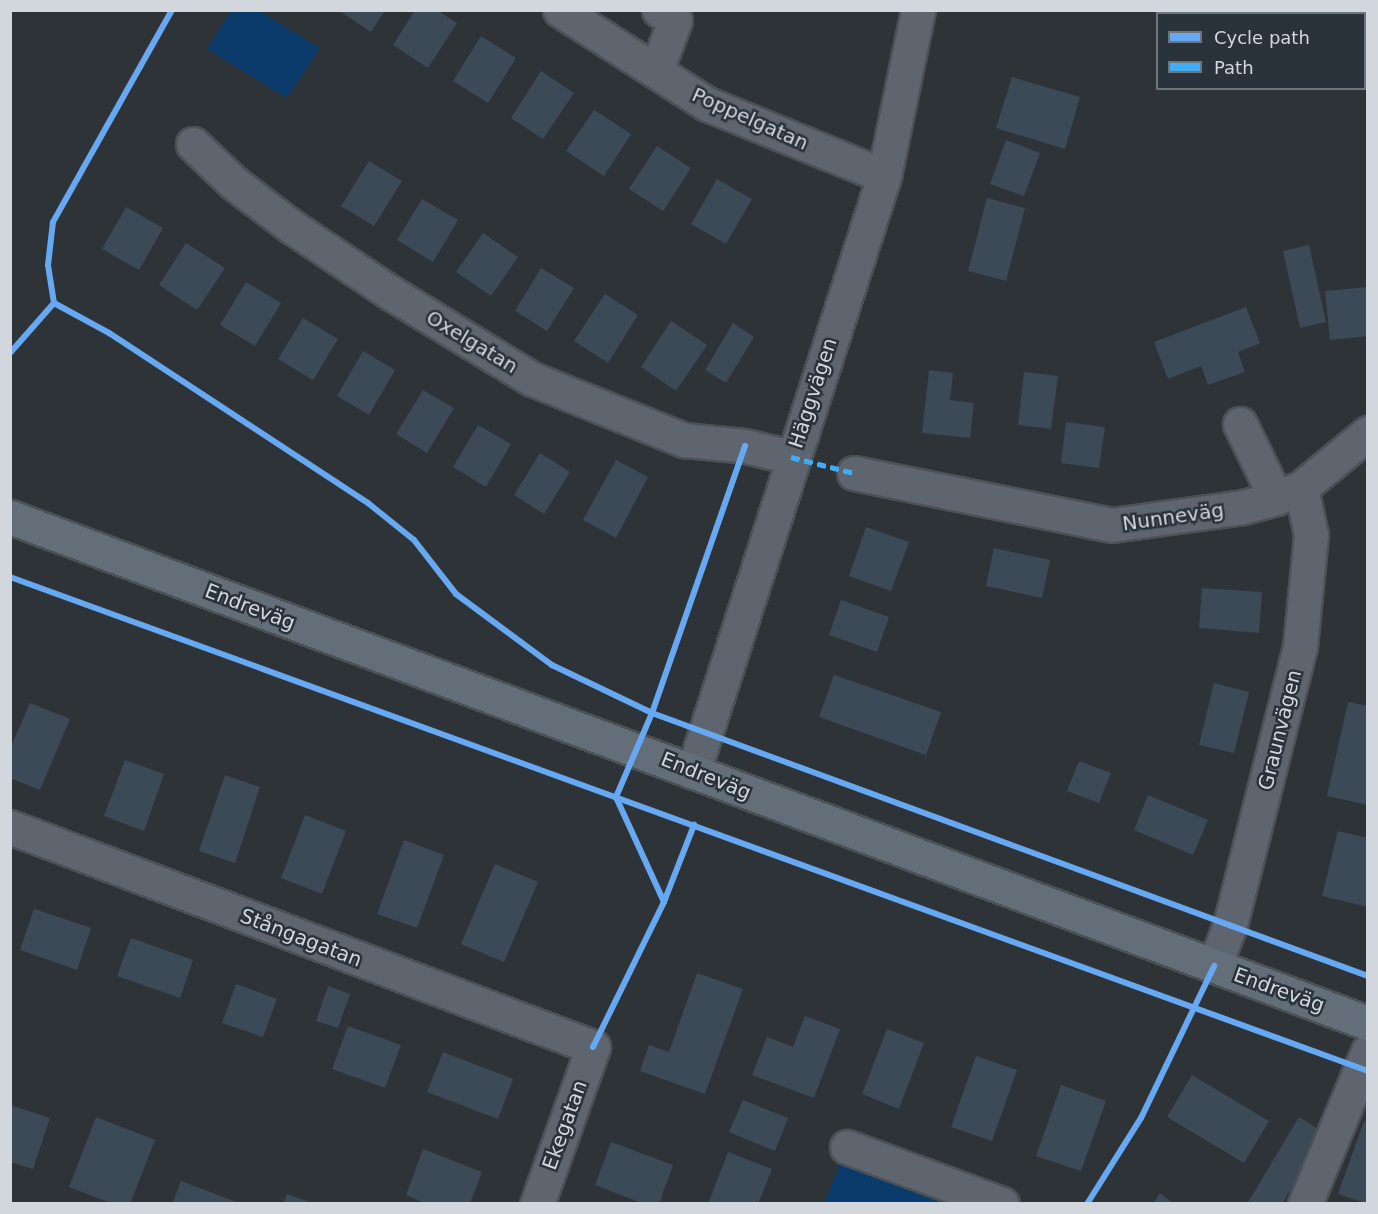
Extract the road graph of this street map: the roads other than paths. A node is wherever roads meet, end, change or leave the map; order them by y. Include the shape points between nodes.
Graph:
1 (560, 10) edge
2 (659, 10) edge
3 (918, 10) edge
4 (656, 71) junction
5 (193, 144) dead end
6 (884, 176) junction
7 (1240, 424) dead end
8 (1368, 433) edge
9 (791, 457) junction
10 (854, 472) dead end
11 (1288, 493) junction
12 (10, 517) edge
13 (693, 772) junction
14 (10, 827) edge
15 (1214, 966) junction
16 (1368, 1023) edge
17 (593, 1047) joint
18 (1368, 1051) edge
19 (847, 1147) dead end
20 (537, 1203) edge
21 (1002, 1203) edge
22 (1305, 1203) edge

1 - 4 street, Poppelgatan
2 - 4 street via 675,20
3 - 6 street, Häggvägen
4 - 6 street, Poppelgatan via 707,104
5 - 9 street, Oxelgatan via 234,183 292,227 532,379 684,440 745,446
6 - 9 street, Häggvägen
7 - 11 street, Graunvägen
8 - 11 street, Nunneväg
9 - 13 street, Häggvägen via 709,733
10 - 11 street, Nunneväg via 1112,525 1242,507
11 - 15 street, Graunvägen via 1311,535 1300,647 1236,903
12 - 13 main road, Endreväg via 469,690 639,748
13 - 15 main road, Endreväg
14 - 17 street, Stångagatan
15 - 16 main road, Endreväg
17 - 20 street, Ekegatan
18 - 22 street
19 - 21 street

